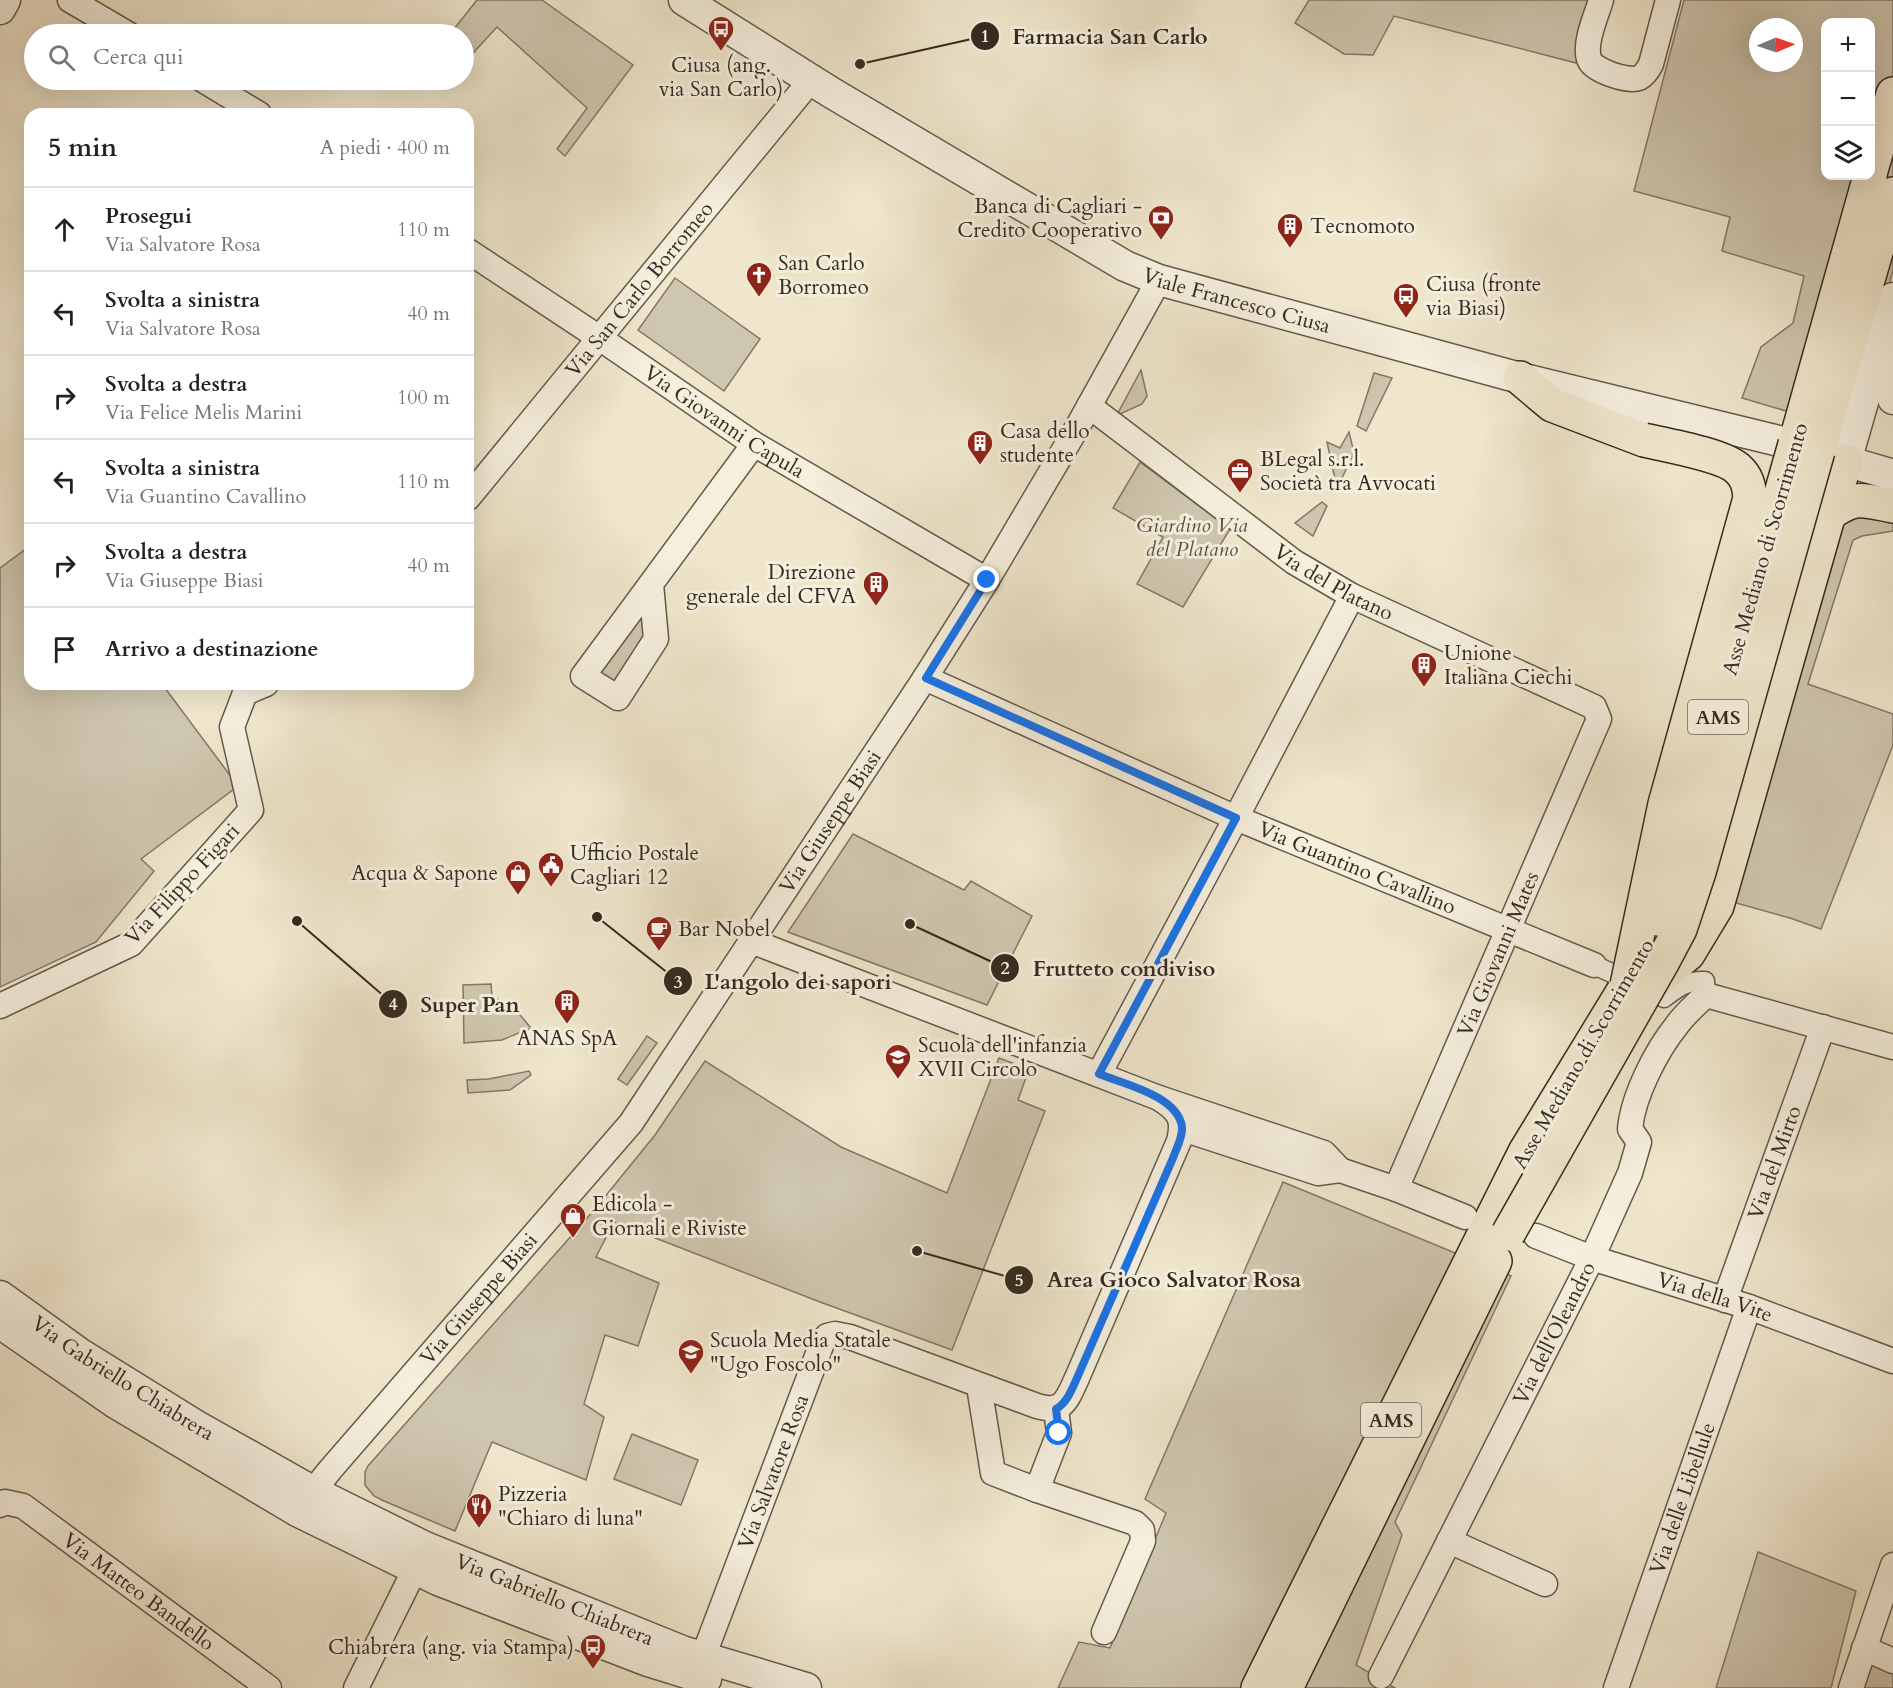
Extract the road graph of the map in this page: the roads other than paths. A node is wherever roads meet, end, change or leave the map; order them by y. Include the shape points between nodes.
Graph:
1 (5, 0) edge
2 (70, 0) edge
3 (684, 0) edge
4 (1601, 0) edge
5 (1668, 0) edge
6 (0, 9) edge
7 (111, 24) edge
8 (811, 80) junction
9 (213, 90) edge
10 (1893, 94) edge
11 (230, 107) edge
12 (1875, 157) edge
13 (1869, 180) edge
14 (1893, 194) edge
15 (474, 255) edge
16 (1159, 280) junction
17 (1893, 298) edge
18 (1884, 328) junction
19 (598, 337) junction
20 (1520, 378) junction
21 (1893, 399) edge
22 (1089, 406) junction
23 (754, 444) junction
24 (1846, 461) junction
25 (1893, 476) edge
26 (474, 491) edge
27 (1893, 506) edge
28 (1829, 514) junction
29 (987, 580) junction
30 (651, 584) dead end
31 (1352, 596) junction
32 (926, 678) junction
33 (249, 690) edge
34 (1599, 719) joint
35 (1236, 818) junction
36 (1510, 929) junction
37 (751, 941) junction
38 (1594, 965) joint
39 (1639, 986) junction
40 (1706, 994) junction
41 (0, 1006) edge
42 (1823, 1027) junction
43 (1893, 1047) edge
44 (1099, 1074) junction
45 (1159, 1098) junction
46 (1183, 1129) junction
47 (1340, 1170) junction
48 (1396, 1190) junction
49 (1465, 1217) dead end
50 (1536, 1236) dead end
51 (1592, 1258) junction
52 (0, 1296) edge
53 (1725, 1300) junction
54 (1749, 1307) junction
55 (0, 1323) edge
56 (1893, 1361) edge
57 (979, 1386) junction
58 (1056, 1409) junction
59 (1037, 1490) junction
60 (305, 1501) junction
61 (2, 1503) edge
62 (1449, 1541) junction
63 (421, 1558) junction
64 (1893, 1565) edge
65 (1545, 1584) dead end
66 (1104, 1632) dead end
67 (1864, 1648) junction
68 (703, 1658) junction
69 (1893, 1661) edge
70 (1381, 1676) dead end
71 (269, 1688) edge
72 (356, 1688) edge
73 (739, 1688) edge
74 (806, 1688) edge
75 (1258, 1688) edge
76 (1286, 1688) edge
77 (1616, 1688) edge
78 (1851, 1688) edge

1 - 6 street
2 - 7 street
3 - 8 street, Viale Francesco Ciusa
4 - 5 street via 1588,46 1589,58 1600,70 1637,79 1646,74 1651,64
8 - 16 street, Viale Francesco Ciusa via 1125,266
8 - 19 street, Via San Carlo Borromeo
9 - 11 street
10 - 12 highway, Asse Mediano di Scorrimento / AMS
13 - 39 highway, Asse Mediano di Scorrimento / AMS, bridge
14 - 39 highway, Asse Mediano di Scorrimento / AMS, bridge via 1699,873 1680,929
15 - 19 street, Via Giovanni Capula
16 - 20 street, Viale Francesco Ciusa
16 - 22 street, Via Giuseppe Biasi
17 - 18 street
18 - 21 street via 1885,369
18 - 24 street
19 - 23 street, Via Giovanni Capula
19 - 26 street, Via San Carlo Borromeo
20 - 24 street, Viale Francesco Ciusa
20 - 39 highway, bridge via 1552,405 1644,440 1720,459 1737,467 1748,482 1750,498 1665,804
22 - 29 street, Via Giuseppe Biasi
22 - 31 street, Via del Platano via 1294,562
23 - 29 street, Via Giovanni Capula
23 - 30 street
24 - 25 street, Viale Francesco Ciusa
24 - 28 highway
27 - 28 highway via 1865,500 1846,502
28 - 39 highway via 1717,906 1688,954
29 - 32 street, Via Giuseppe Biasi
31 - 34 street, Via del Platano via 1594,707
31 - 35 street
32 - 35 street, Via Guantino Cavallino
32 - 37 street, Via Giuseppe Biasi
33 - 41 street, Via Filippo Figari via 232,727 251,810 131,944
34 - 36 street, Via Giovanni Mates
35 - 36 street, Via Guantino Cavallino
35 - 44 street
36 - 38 street, Via Guantino Cavallino
36 - 48 street, Via Giovanni Mates
37 - 44 street
37 - 60 street, Via Giuseppe Biasi via 631,1123
38 - 39 street
39 - 40 street via 1680,986 1705,981
39 - 75 highway, Asse Mediano di Scorrimento / AMS via 1525,1152
39 - 76 highway, Asse Mediano di Scorrimento / AMS, bridge via 1508,1234
40 - 42 street
40 - 51 street, Via dell'Oleandro via 1677,1025 1647,1073 1631,1114 1630,1129 1639,1142 1630,1173
42 - 43 street
42 - 53 street, Via del Mirto
44 - 45 street
45 - 46 street via 1179,1114
45 - 47 street via 1323,1153
46 - 47 street via 1318,1173
46 - 58 street via 1077,1378
47 - 48 street
48 - 49 street
50 - 51 street, Via della Vite
51 - 53 street, Via della Vite
51 - 62 street, Via dell'Oleandro
52 - 60 street, Via Gabriello Chiabrera
53 - 54 street, Via della Vite
54 - 56 street, Via della Vite
54 - 77 street, Via delle Libellule
55 - 60 street, Via Gabriello Chiabrera via 114,1402
57 - 58 street, Via Salvatore Rosa
57 - 59 street via 993,1473
57 - 68 street, Via Salvatore Rosa via 850,1337 827,1336
58 - 59 street via 1059,1433
59 - 66 street via 1135,1524 1142,1530 1143,1541
60 - 63 street, Via Gabriello Chiabrera
61 - 71 street, Via Matteo Bandello via 23,1506
62 - 65 street
62 - 70 street, Via dell'Oleandro
63 - 68 street, Via Gabriello Chiabrera
63 - 72 street
63 - 73 street, Via Gabriello Chiabrera via 648,1661
64 - 67 street
67 - 69 street
67 - 78 street
68 - 74 street, Via Gabriello Chiabrera

